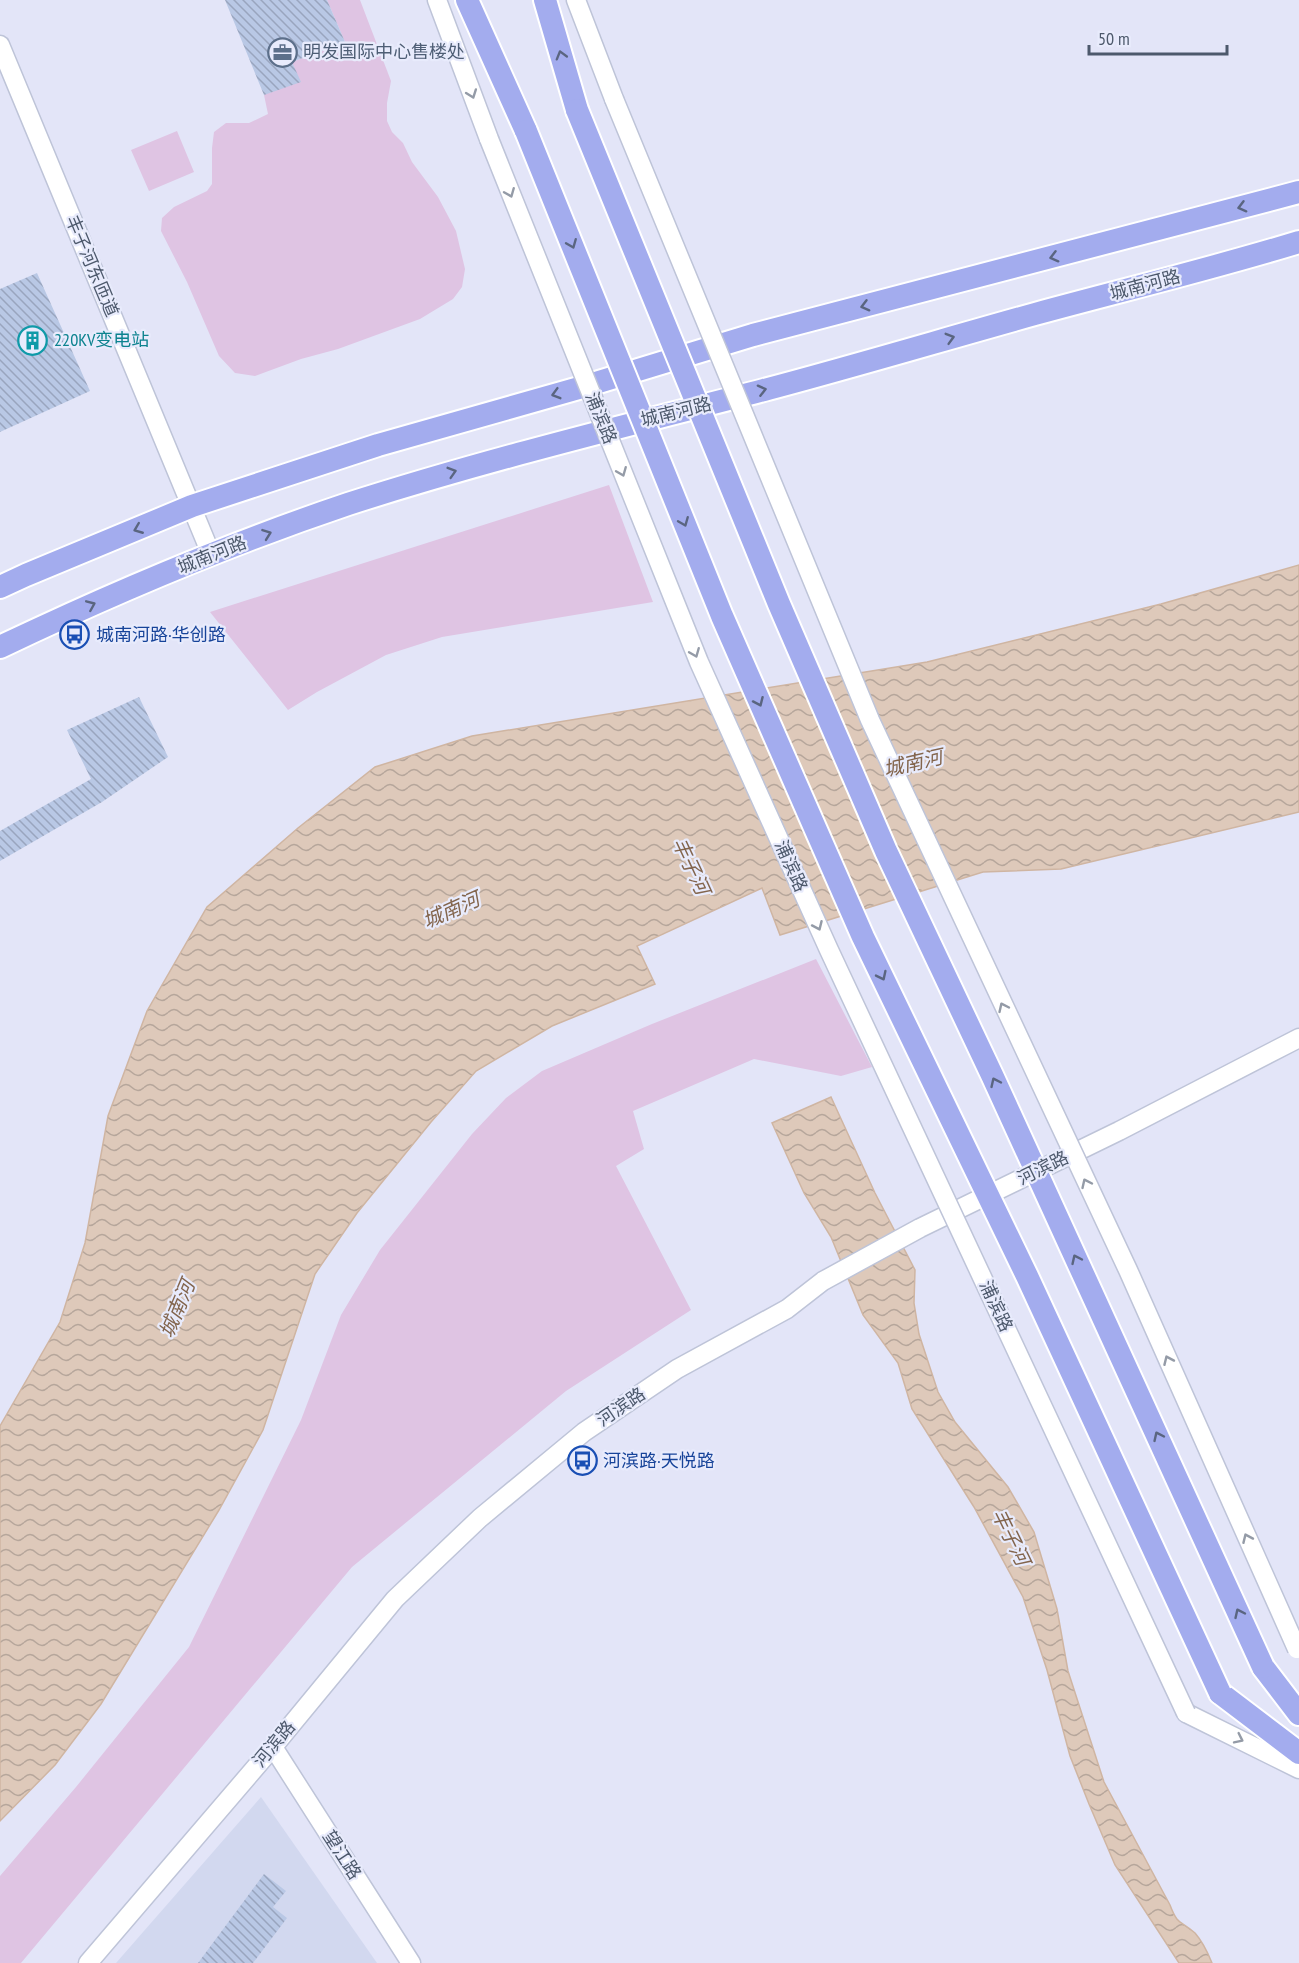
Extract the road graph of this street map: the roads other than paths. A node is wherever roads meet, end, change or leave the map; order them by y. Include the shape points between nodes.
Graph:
1 (437, 0) edge
2 (467, 0) edge
3 (478, 0) edge
4 (545, 0) edge
5 (576, 0) edge
6 (0, 45) edge
7 (526, 131) junction
8 (1299, 192) edge
9 (1299, 242) edge
10 (192, 506) junction
11 (212, 554) junction
12 (0, 587) edge
13 (0, 647) edge
14 (1299, 1038) edge
15 (1298, 1652) edge
16 (1299, 1714) edge
17 (273, 1747) junction
18 (1299, 1752) edge
19 (1299, 1769) edge
20 (88, 1963) edge
21 (411, 1963) edge

1 -> 19 street, 浦滨路, bridge via 699,662 834,961 1186,1713
2 - 7 main road
3 - 7 main road, 浦滨路
16 -> 4 main road, bridge via 1263,1667 886,851 779,604 577,111
15 -> 5 street, bridge via 1128,1270 870,720
6 - 10 street, 丰子河东匝道
7 -> 18 main road, 浦滨路, bridge via 722,616 863,937 1027,1276 1220,1693
8 -> 10 main road via 753,335 378,444
11 -> 9 main road, 城南河路 via 346,505 454,472
10 - 11 street, 丰子河东匝道
10 -> 12 main road
13 -> 11 main road, 城南河路
14 - 17 street, 河滨路 via 920,1228 823,1281 787,1309 677,1369 584,1432 480,1518 395,1599
17 - 20 street, 河滨路
17 - 21 street, 望江路

